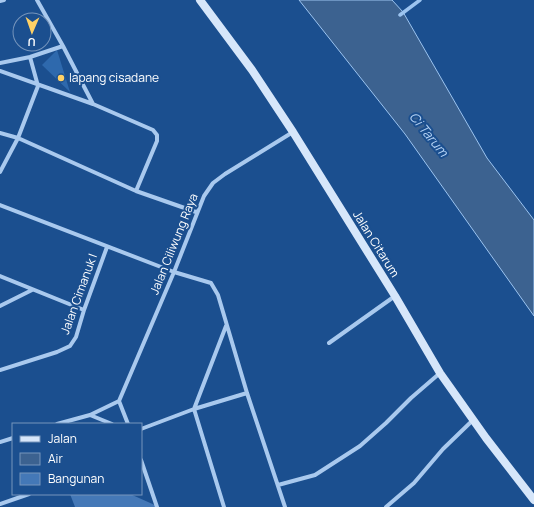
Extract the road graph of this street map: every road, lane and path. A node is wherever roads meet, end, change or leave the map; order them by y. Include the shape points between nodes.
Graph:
1 (4, 0) edge
2 (37, 0) edge
3 (200, 0) edge
4 (0, 1) edge
5 (63, 46) junction
6 (30, 57) junction
7 (0, 63) edge
8 (0, 71) edge
9 (38, 86) junction
10 (93, 104) junction
11 (293, 132) junction
12 (0, 133) edge
13 (18, 138) junction
14 (0, 172) edge
15 (136, 190) junction
16 (0, 205) edge
17 (196, 212) junction
18 (107, 247) junction
19 (174, 272) junction
20 (0, 276) edge
21 (32, 290) junction
22 (395, 296) junction
23 (0, 306) edge
24 (84, 310) junction
25 (226, 326) junction
26 (329, 343) dead end
27 (0, 370) edge
28 (440, 373) junction
29 (247, 392) junction
30 (119, 401) junction
31 (194, 409) junction
32 (90, 415) junction
33 (473, 420) junction
34 (61, 423) edge
35 (110, 423) edge
36 (128, 423) edge
37 (142, 429) edge
38 (12, 438) edge
39 (0, 442) edge
40 (142, 463) edge
41 (278, 486) junction
42 (26, 495) edge
43 (534, 500) edge
44 (0, 504) edge
45 (157, 507) edge
46 (224, 507) edge
47 (285, 507) edge
48 (386, 507) edge

1 - 4 street
2 - 5 street
3 - 11 street, Jalan Citarum via 252,70
5 - 6 street
5 - 10 street
6 - 7 street
6 - 9 street
8 - 9 street
9 - 10 street
9 - 13 street
10 - 15 street via 151,129 157,135 157,141
11 - 17 street, Jalan Ciliwung Raya via 213,183
11 - 22 street, Jalan Citarum
12 - 13 street
13 - 14 street
13 - 15 street
15 - 17 street
16 - 18 street
17 - 19 street, Jalan Ciliwung Raya
18 - 19 street
18 - 24 street, Jalan Cimanuk I
19 - 25 street via 210,283 218,295
19 - 30 street, Jalan Ciliwung Raya
20 - 21 street
21 - 23 street
21 - 24 street
22 - 26 street
22 - 28 street, Jalan Citarum
24 - 27 street, Jalan Cimanuk I via 76,337 70,346
25 - 29 street
25 - 31 street
28 - 33 street, Jalan Citarum
28 - 41 street via 360,446 315,475
29 - 31 street
29 - 41 street
30 - 32 street
30 - 36 street
31 - 37 street
31 - 46 street
32 - 34 street
32 - 35 street
33 - 43 street, Jalan Citarum
33 - 48 street via 443,449 414,483
38 - 39 street
40 - 45 street
41 - 47 street
42 - 44 street

